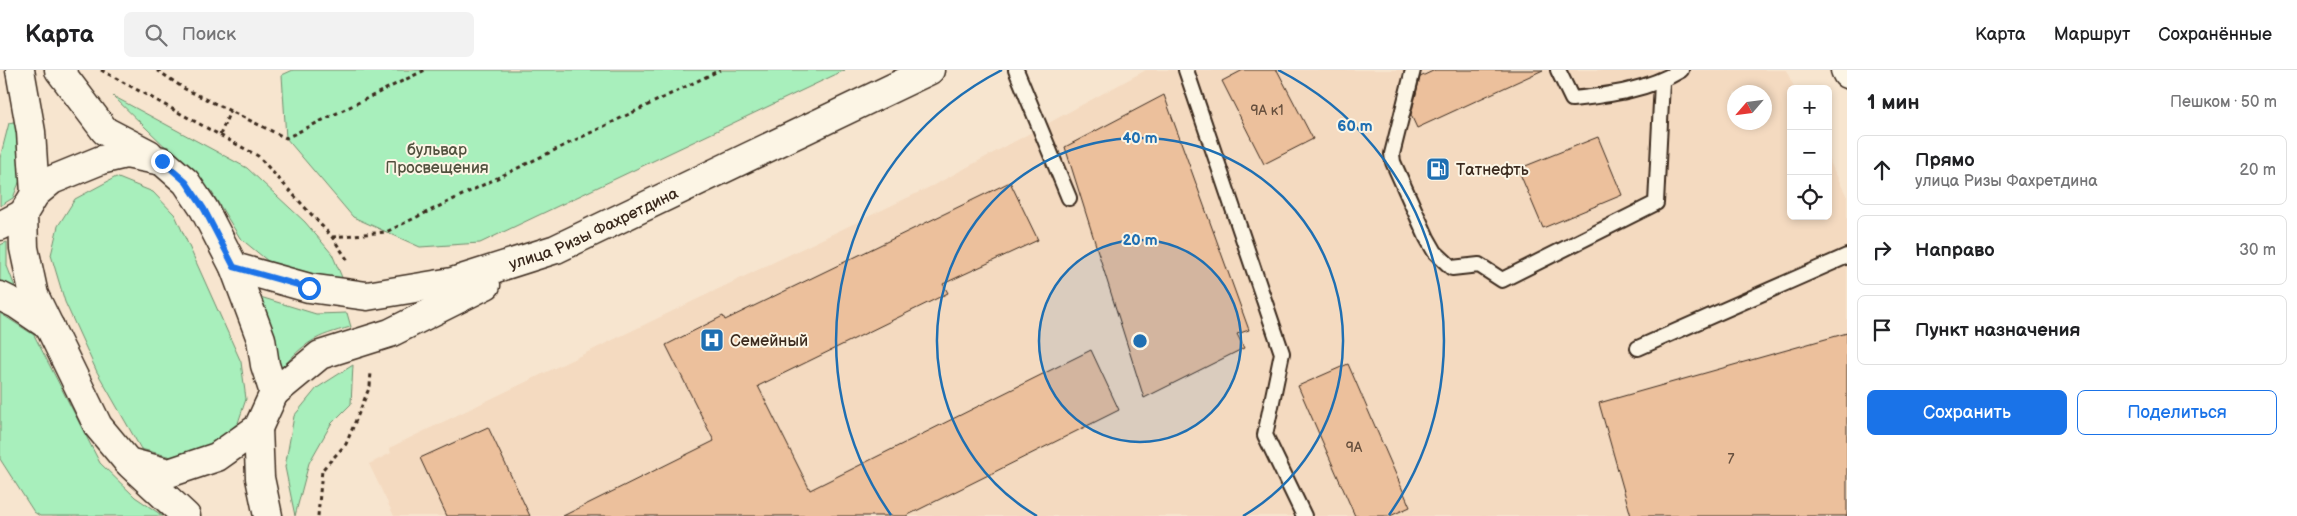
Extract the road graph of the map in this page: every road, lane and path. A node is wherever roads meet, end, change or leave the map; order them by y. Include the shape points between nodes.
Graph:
1 (20, 70) edge
2 (59, 70) edge
3 (100, 70) edge
4 (157, 70) edge
5 (425, 70) edge
6 (720, 70) edge
7 (930, 70) edge
8 (1016, 70) edge
9 (1186, 70) edge
10 (1413, 70) edge
11 (1558, 70) edge
12 (1681, 70) edge
13 (1845, 70) edge
14 (1847, 74) edge
15 (1662, 82) junction
16 (230, 111) junction
17 (220, 135) junction
18 (162, 161) junction
19 (1069, 198) dead end
20 (19, 211) edge
21 (332, 237) junction
22 (556, 249) junction
23 (1847, 256) edge
24 (234, 267) junction
25 (353, 268) dead end
26 (0, 296) edge
27 (50, 327) junction
28 (1638, 348) dead end
29 (371, 369) dead end
30 (274, 394) junction
31 (258, 428) junction
32 (128, 462) junction
33 (186, 516) edge
34 (268, 516) edge
35 (318, 516) edge
36 (1304, 516) edge

1 - 20 main road via 31,132
2 - 18 main road via 105,131
3 - 17 path
4 - 16 path via 185,89
5 - 16 path via 286,138
6 - 21 path via 386,232
7 - 22 main road, улица Ризы Фахретдина
8 - 19 lane
9 - 36 lane via 1282,353 1264,435
10 - 15 lane via 1392,154 1393,162 1435,252 1452,268 1478,265 1502,280 1656,203
11 - 15 lane via 1572,99 1616,94
12 - 15 lane
13 - 14 main road
16 - 17 path
17 - 21 path via 258,156
18 - 20 main road via 126,154 101,160 52,180
18 - 24 main road via 186,182
20 - 27 main road via 34,295
21 - 25 path
22 - 24 main road, улица Ризы Фахретдина via 452,282 367,296 309,288
22 - 30 main road via 390,333 320,355
23 - 28 lane
24 - 30 main road via 261,339
26 - 27 main road
27 - 32 main road via 98,426
29 - 35 path via 370,386 346,444 322,470
30 - 31 main road
31 - 32 main road via 217,457 169,473
31 - 34 main road via 260,478
32 - 33 main road

